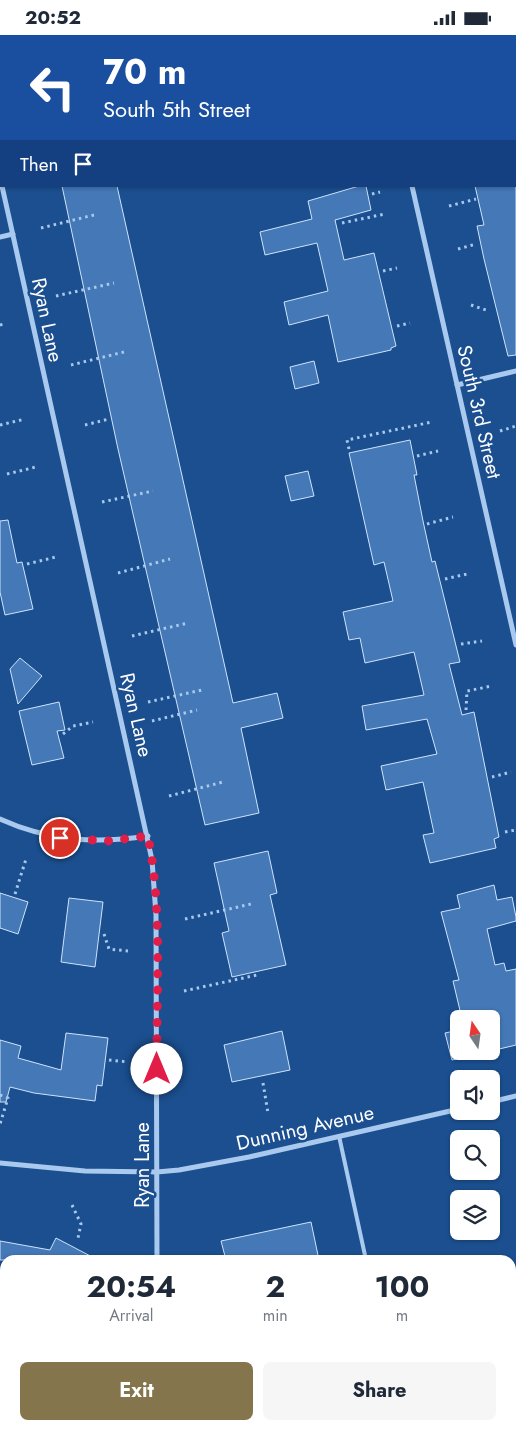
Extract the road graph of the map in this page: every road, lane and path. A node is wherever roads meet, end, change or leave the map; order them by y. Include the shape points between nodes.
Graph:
1 (2, 187) edge
2 (412, 187) edge
3 (380, 192) dead end
4 (372, 194) dead end
5 (476, 199) dead end
6 (449, 206) dead end
7 (384, 214) dead end
8 (94, 215) dead end
9 (342, 223) dead end
10 (41, 228) dead end
11 (13, 234) junction
12 (0, 237) edge
13 (476, 244) dead end
14 (458, 249) dead end
15 (397, 268) dead end
16 (383, 271) dead end
17 (114, 283) dead end
18 (56, 296) dead end
19 (471, 305) dead end
20 (490, 311) dead end
21 (410, 323) dead end
22 (397, 326) dead end
23 (124, 352) dead end
24 (71, 365) dead end
25 (516, 371) edge
26 (457, 385) junction
27 (25, 419) dead end
28 (109, 419) dead end
29 (432, 422) dead end
30 (0, 425) edge
31 (85, 425) dead end
32 (516, 426) edge
33 (500, 431) dead end
34 (349, 449) dead end
35 (438, 451) dead end
36 (417, 456) dead end
37 (36, 467) dead end
38 (7, 474) dead end
39 (153, 491) dead end
40 (102, 502) dead end
41 (454, 517) dead end
42 (427, 524) dead end
43 (56, 557) dead end
44 (170, 559) dead end
45 (27, 564) dead end
46 (118, 573) dead end
47 (466, 574) dead end
48 (445, 579) dead end
49 (188, 623) dead end
50 (132, 636) dead end
51 (482, 641) dead end
52 (461, 645) dead end
53 (516, 645) edge
54 (492, 686) dead end
55 (202, 690) dead end
56 (148, 702) dead end
57 (197, 710) dead end
58 (466, 710) dead end
59 (152, 721) dead end
60 (93, 722) dead end
61 (63, 734) dead end
62 (511, 772) dead end
63 (492, 777) dead end
64 (223, 782) dead end
65 (169, 796) dead end
66 (0, 819) edge
67 (516, 830) edge
68 (505, 832) dead end
69 (148, 836) junction
70 (26, 859) dead end
71 (15, 894) dead end
72 (251, 904) dead end
73 (184, 919) dead end
74 (104, 933) dead end
75 (128, 951) dead end
76 (258, 975) dead end
77 (184, 991) dead end
78 (109, 1060) dead end
79 (128, 1062) dead end
80 (262, 1083) dead end
81 (0, 1095) edge
82 (516, 1096) edge
83 (500, 1100) edge
84 (450, 1111) edge
85 (268, 1113) dead end
86 (0, 1124) edge
87 (339, 1136) junction
88 (0, 1163) edge
89 (157, 1172) junction
90 (72, 1205) dead end
91 (78, 1238) dead end
92 (157, 1255) edge
93 (365, 1255) edge

1 - 11 street, Ryan Lane
2 - 26 street, South 3rd Street
3 - 4 path
5 - 6 path
7 - 9 path
8 - 10 path
11 - 12 street
11 - 69 street, Ryan Lane
13 - 14 path
15 - 16 path
17 - 18 path
19 - 20 path
21 - 22 path
23 - 24 path
25 - 26 street
26 - 53 street, South 3rd Street
27 - 30 path
28 - 31 path
29 - 34 path via 347,441
32 - 33 path
35 - 36 path
37 - 38 path
39 - 40 path
41 - 42 path
43 - 45 path
44 - 46 path
47 - 48 path
49 - 50 path
51 - 52 path
54 - 58 path via 467,691
55 - 56 path
57 - 59 path
60 - 61 path via 73,726
62 - 63 path
64 - 65 path
66 - 69 street via 37,833 76,840 108,841
67 - 68 path
69 - 89 street, Ryan Lane via 156,915
70 - 71 path
72 - 73 path
74 - 75 path via 109,949
76 - 77 path
78 - 79 path
80 - 85 path
81 - 86 path via 8,1098
82 - 83 street
84 - 87 street, Dunning Avenue
87 - 89 street, Dunning Avenue via 201,1167
87 - 93 lane
88 - 89 street, Dunning Avenue via 62,1170
89 - 92 street, Ryan Lane
90 - 91 path via 81,1224

